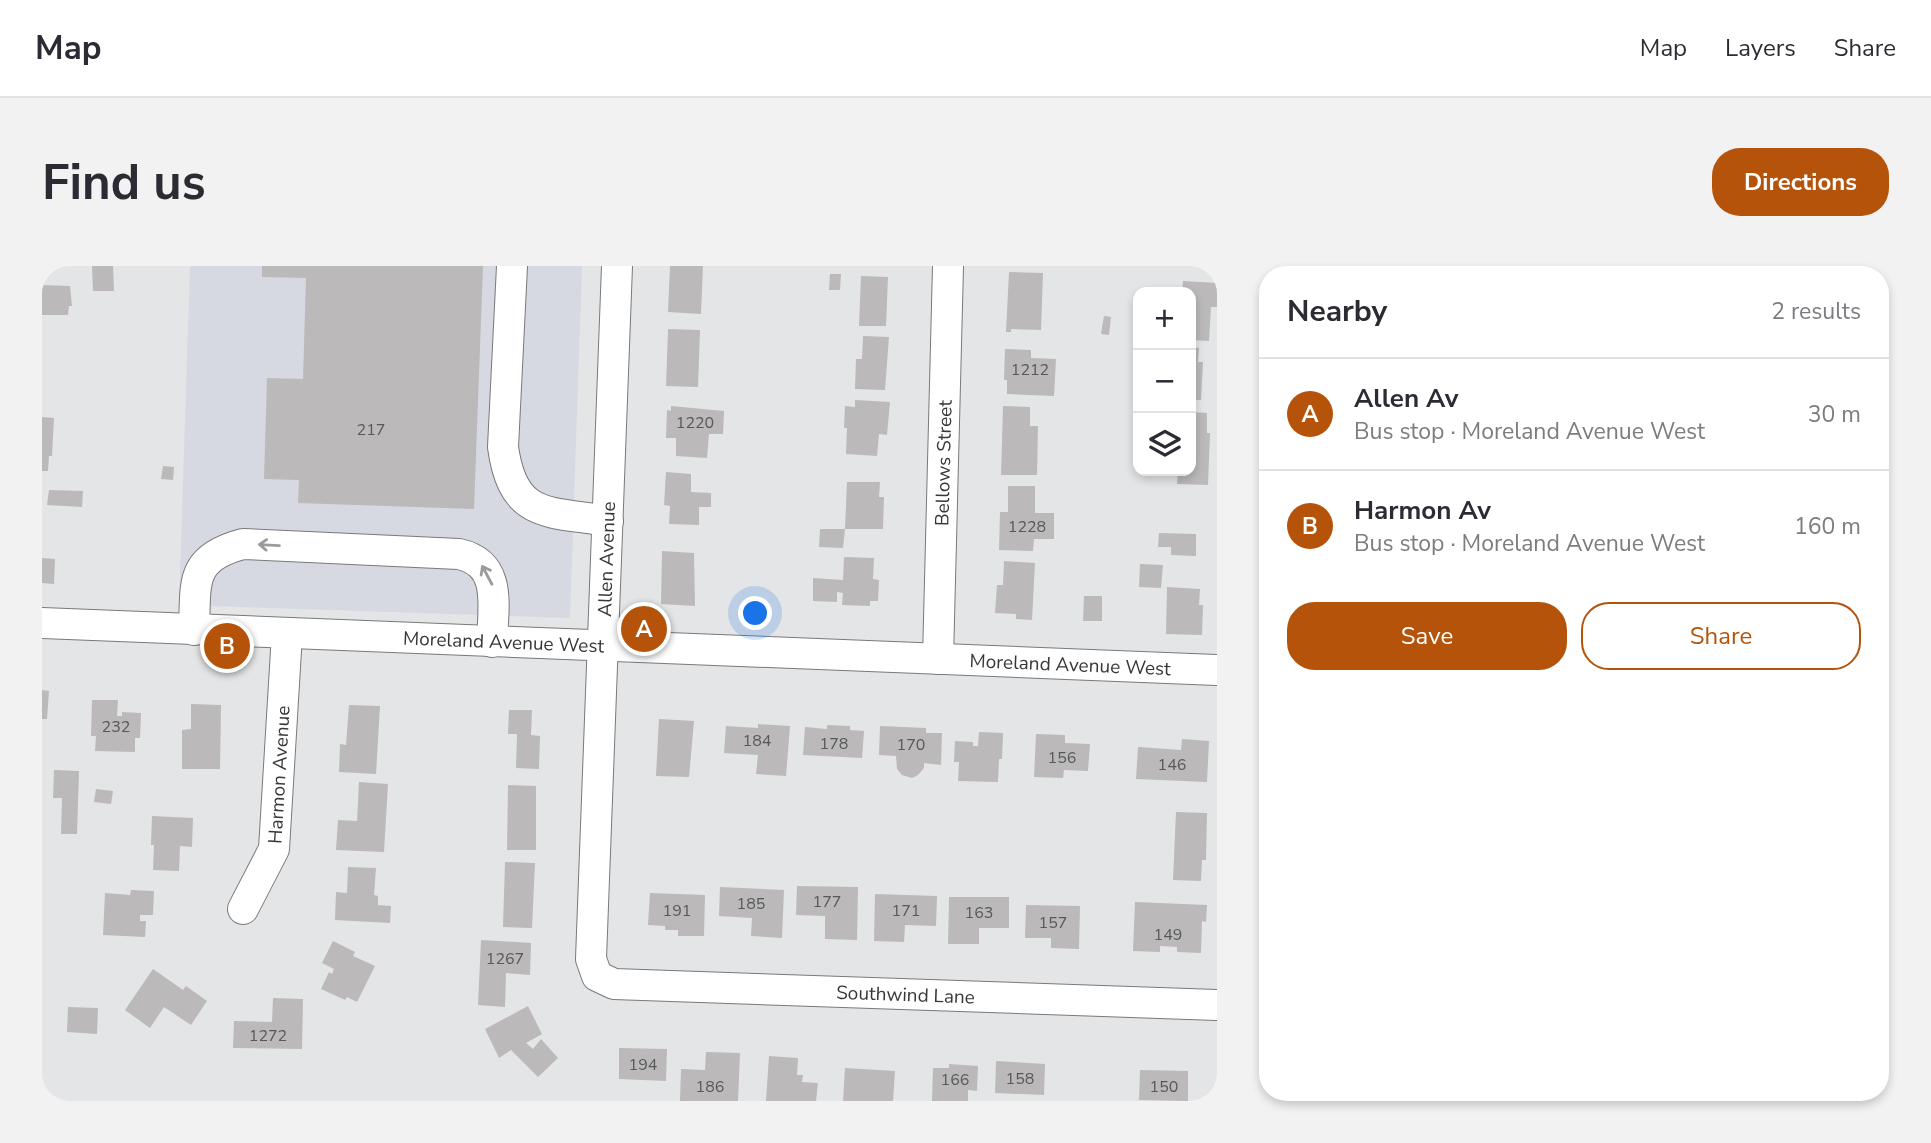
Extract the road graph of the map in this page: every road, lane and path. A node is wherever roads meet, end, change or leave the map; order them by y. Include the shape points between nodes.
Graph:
1 (512, 266) edge
2 (617, 266) edge
3 (948, 266) edge
4 (608, 521) junction
5 (42, 623) edge
6 (194, 630) junction
7 (287, 634) junction
8 (492, 642) junction
9 (603, 646) junction
10 (938, 659) junction
11 (1217, 670) edge
12 (243, 909) dead end
13 (597, 976) joint
14 (1217, 1005) edge

1 - 4 street via 503,447 507,473 519,496 535,508
2 - 4 street, Allen Avenue
3 - 10 street, Bellows Street
4 - 9 street, Allen Avenue
5 - 6 street, Moreland Avenue West
6 - 7 street, Moreland Avenue West
8 -> 6 street via 493,587 488,573 472,557 243,544 225,549 202,566 196,577
7 - 8 street, Moreland Avenue West
7 - 12 street, Harmon Avenue via 274,849
8 - 9 street, Moreland Avenue West
9 - 10 street, Moreland Avenue West
9 - 13 street, Allen Avenue via 591,959
10 - 11 street, Moreland Avenue West
13 - 14 street, Southwind Lane via 614,984

